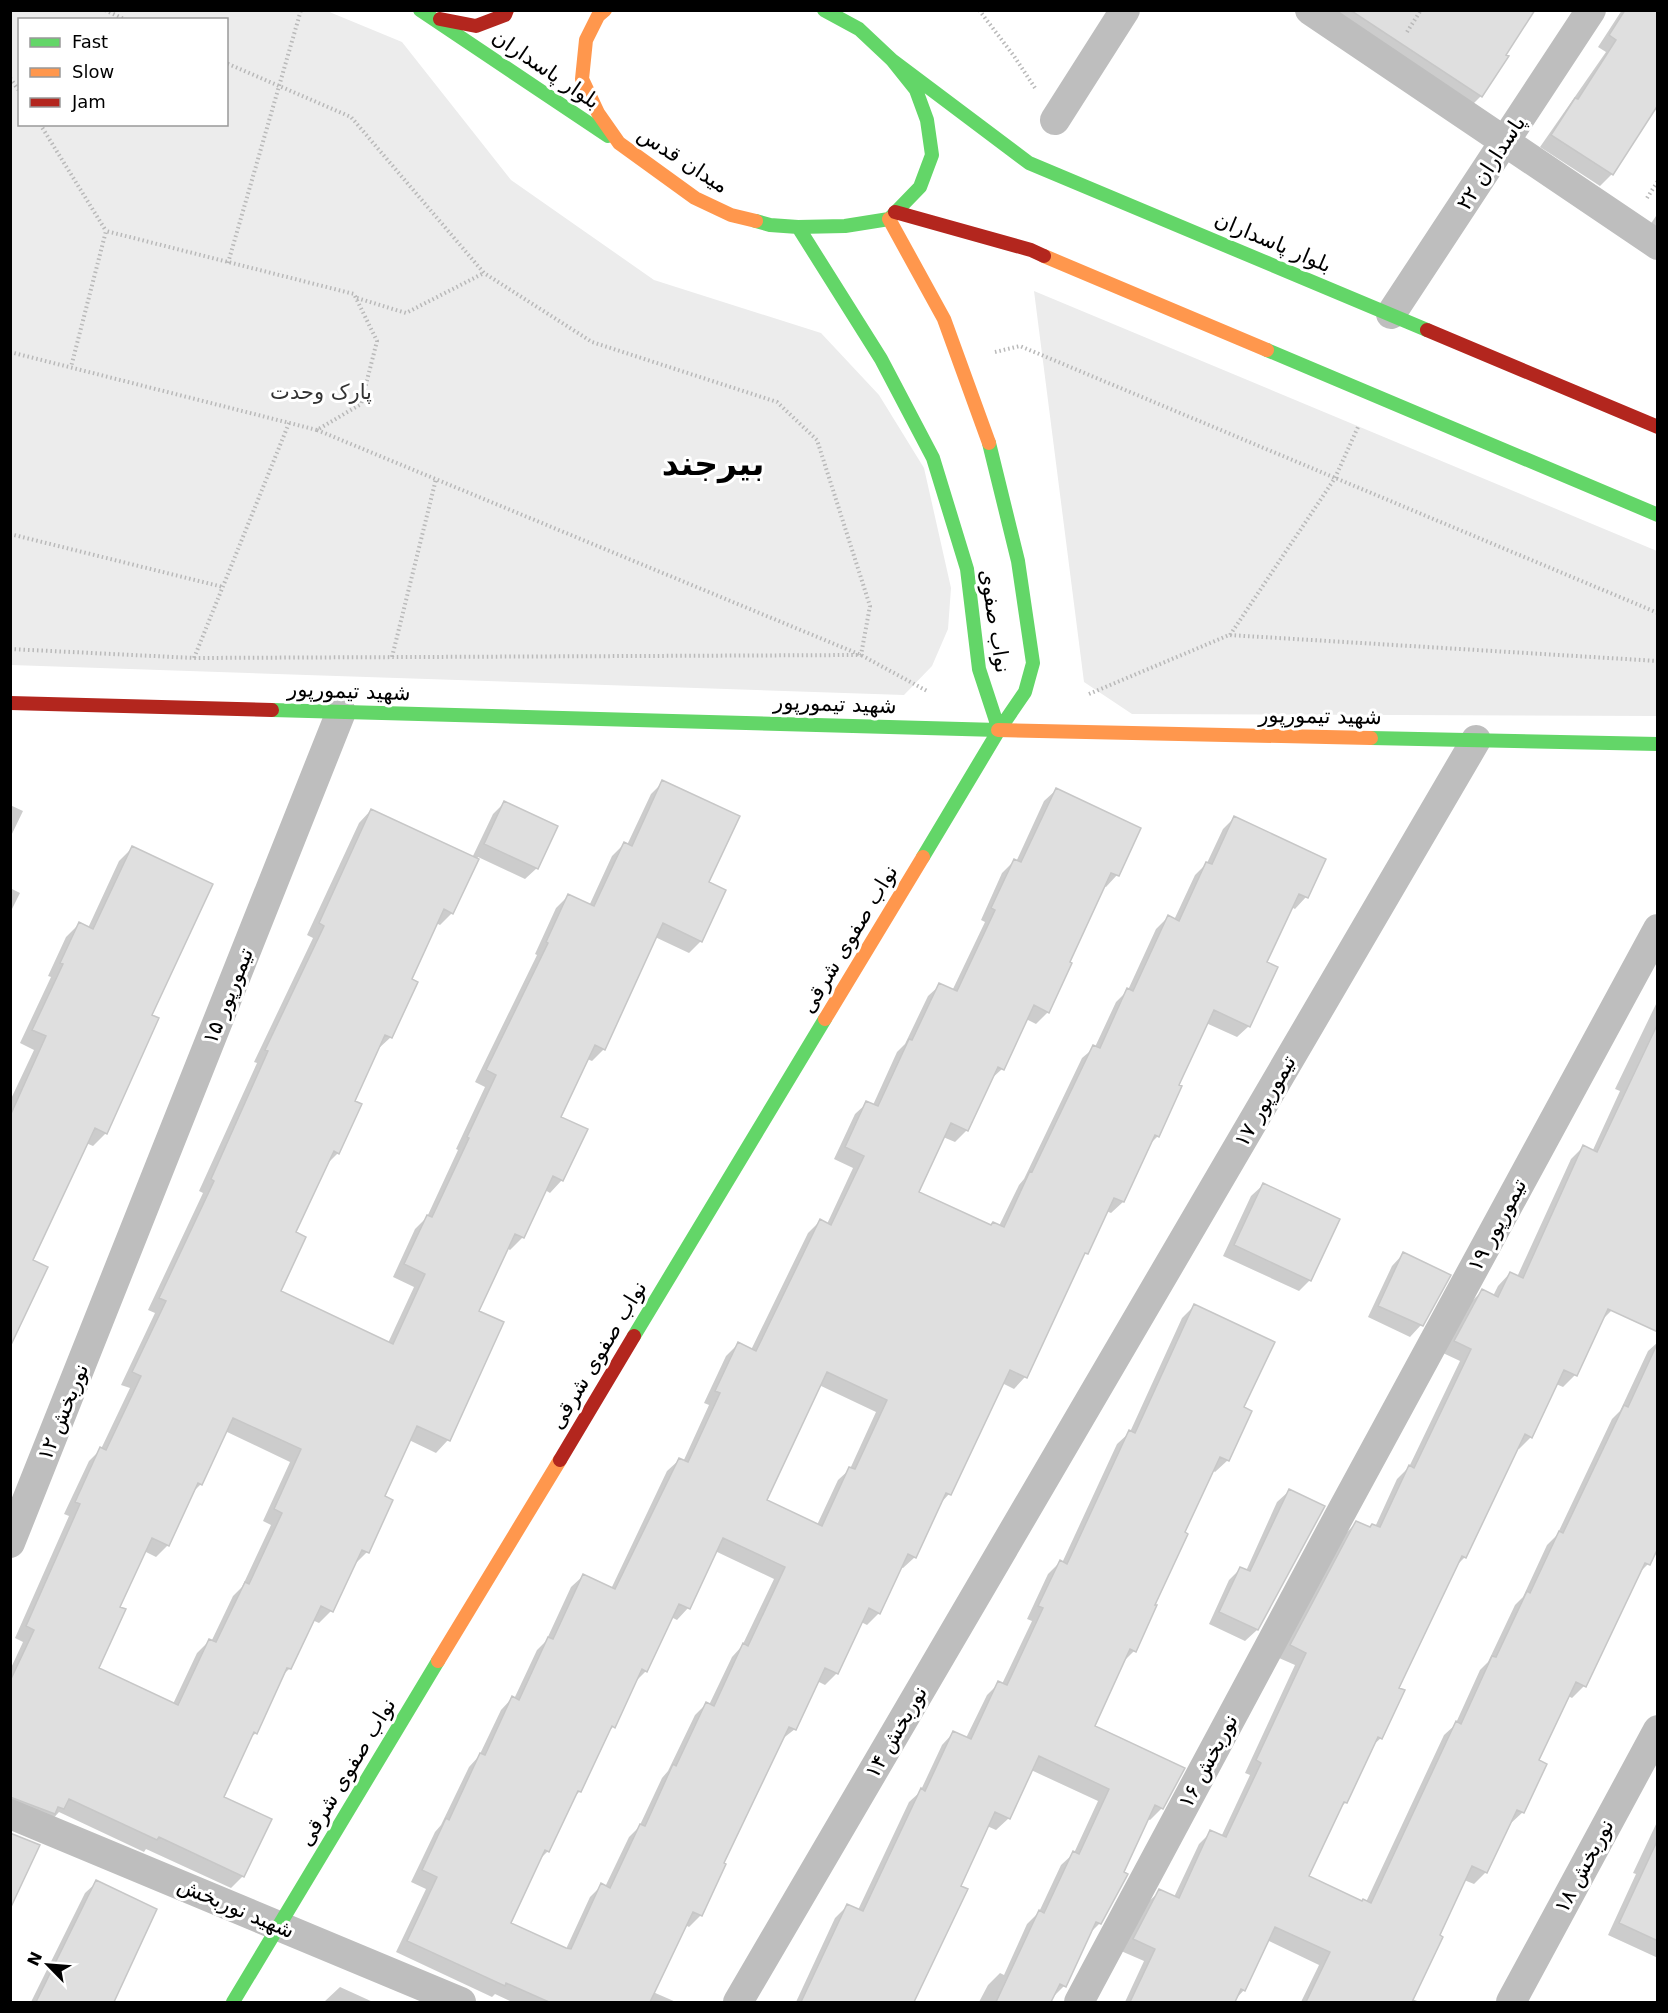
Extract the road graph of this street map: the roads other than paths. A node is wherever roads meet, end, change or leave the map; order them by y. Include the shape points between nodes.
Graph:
1 (420, 10) edge
2 (507, 10) edge
3 (605, 10) edge
4 (824, 10) edge
5 (1125, 10) edge
6 (1310, 10) edge
7 (1591, 10) edge
8 (435, 19) junction
9 (892, 60) junction
10 (1055, 120) road end
11 (1505, 142) junction
12 (618, 143) junction
13 (892, 215) junction
14 (798, 227) junction
15 (1658, 246) edge
16 (1391, 314) junction
17 (1658, 427) edge
18 (1658, 515) edge
19 (10, 703) edge
20 (341, 712) junction
21 (999, 730) junction
22 (1476, 740) junction
23 (1658, 744) edge
24 (1658, 930) edge
25 (115, 1280) joint
26 (1055, 1462) joint
27 (1337, 1520) joint
28 (10, 1544) edge
29 (1658, 1730) edge
30 (10, 1814) edge
31 (279, 1926) junction
32 (233, 2002) edge
33 (461, 2002) edge
34 (738, 2002) edge
35 (1079, 2002) edge
36 (1511, 2002) edge

1 - 8 street, بلوار پاسداران
2 - 8 street via 505,15 476,26
3 - 12 street, میدان قدس via 586,40 582,80
4 - 9 street via 859,29
5 - 10 street
6 - 11 street
7 - 11 street, پاسداران ۲۲
8 - 12 street, بلوار پاسداران
9 - 13 street via 916,90 927,120 932,155 920,188
9 - 16 street, بلوار پاسداران via 1029,163
11 - 15 street
11 - 16 street, پاسداران ۲۲
12 - 14 street, میدان قدس via 695,198 731,215
13 - 14 street, میدان قدس via 845,226
13 - 18 street via 1031,250
13 - 21 street, نواب صفوی via 944,319 989,444 1018,561 1033,663 1025,692
14 - 21 street, نواب صفوی via 881,359 933,458 967,569 979,669
16 - 17 street, بلوار پاسداران
19 - 20 street, شهید تیمورپور
20 - 21 street, شهید تیمورپور
20 - 25 street, تیمورپور ۱۵
21 - 22 street, شهید تیمورپور
21 - 31 street, نواب صفوی شرقی
22 - 23 street, شهید تیمورپور
22 - 26 street, تیمورپور ۱۷
24 - 27 street, تیمورپور ۱۹
25 - 28 street, نوربخش ۱۲
26 - 34 street, نوربخش ۱۴
27 - 35 street, نوربخش ۱۶
29 - 36 street, نوربخش ۱۸
30 - 31 street, شهید نوربخش
31 - 32 street, نواب صفوی شرقی
31 - 33 street, شهید نوربخش

